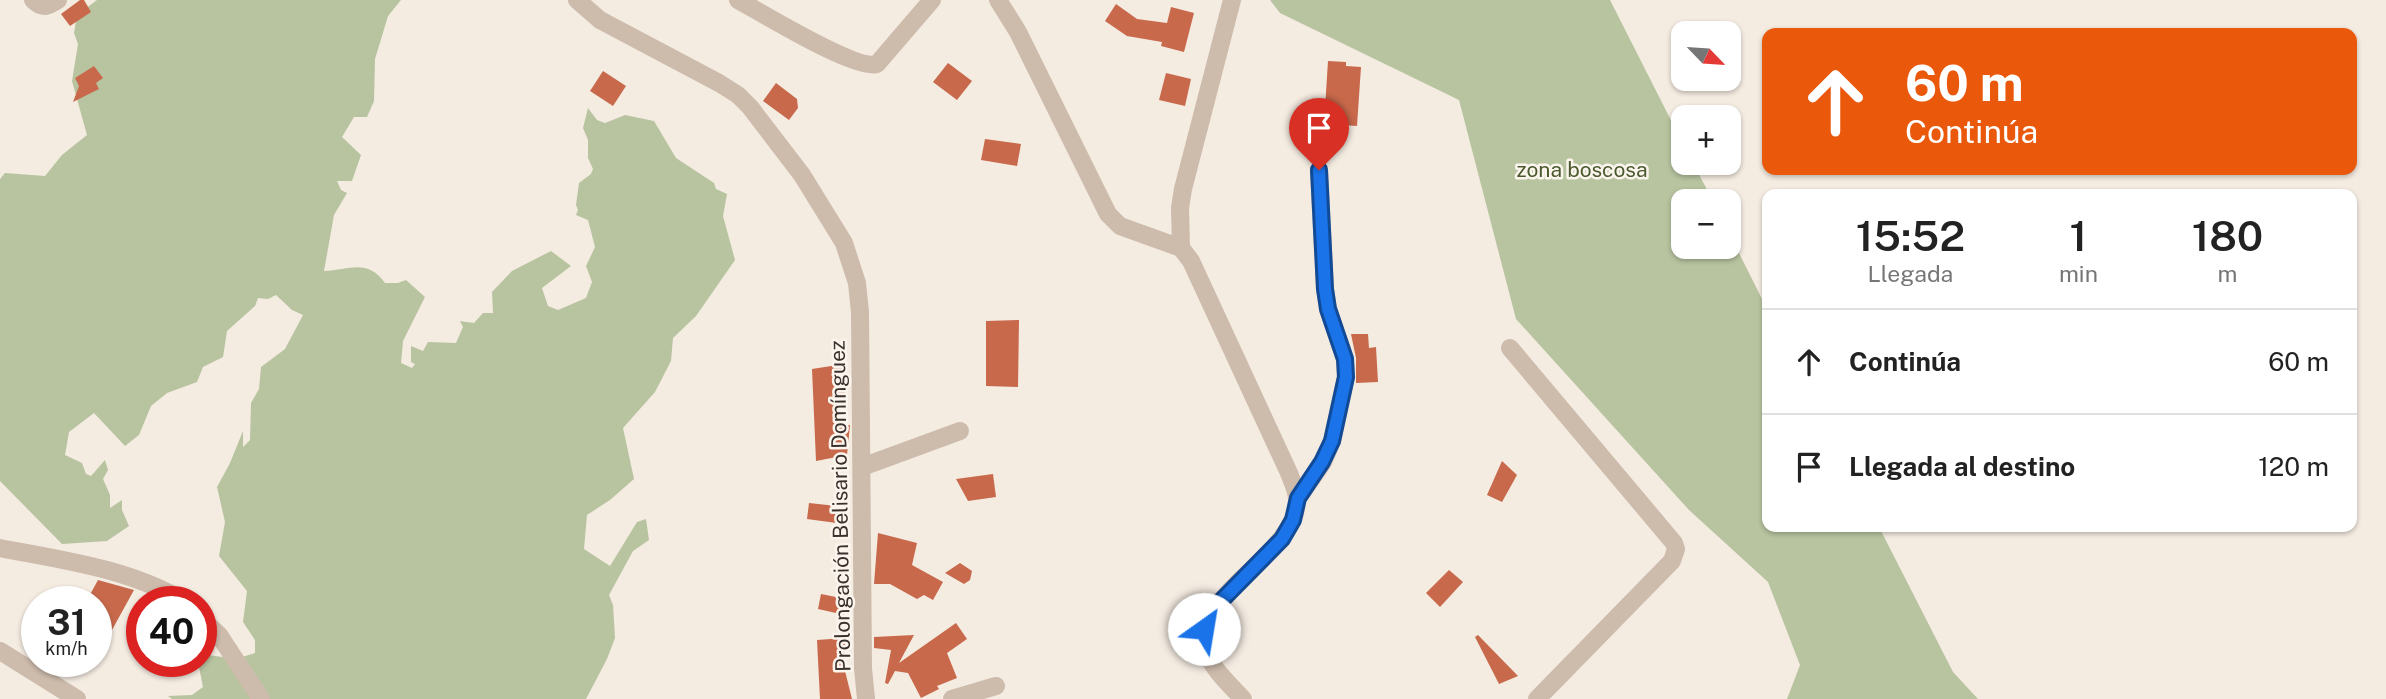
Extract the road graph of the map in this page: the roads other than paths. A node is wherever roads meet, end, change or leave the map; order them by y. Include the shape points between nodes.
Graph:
1 (33, 0) edge
2 (58, 0) edge
3 (577, 0) edge
4 (738, 0) edge
5 (932, 0) edge
6 (998, 0) edge
7 (1231, 0) edge
8 (1319, 170) dead end
9 (1181, 248) junction
10 (1510, 348) dead end
11 (960, 431) dead end
12 (862, 467) junction
13 (1298, 498) junction
14 (0, 548) edge
15 (154, 586) edge
16 (217, 633) edge
17 (0, 651) edge
18 (996, 686) dead end
19 (77, 699) edge
20 (261, 699) edge
21 (866, 699) edge
22 (952, 699) edge
23 (1243, 699) edge
24 (1537, 699) edge

1 - 2 street via 47,7
3 - 12 street, Prolongación Belisario Domínguez via 600,20 738,95 802,175 844,243 857,283 860,312
4 - 5 street via 869,66 877,64
6 - 9 street via 1108,214 1120,226
7 - 9 street via 1180,208
8 - 13 street via 1325,289 1342,344 1346,377 1332,441
9 - 13 street via 1191,261
10 - 24 street via 1676,549 1671,561
11 - 12 street
12 - 21 street, Prolongación Belisario Domínguez
13 - 23 street via 1282,539 1215,607 1204,629 1205,651
14 - 15 street via 80,564
16 - 20 street
17 - 19 street
18 - 22 street

